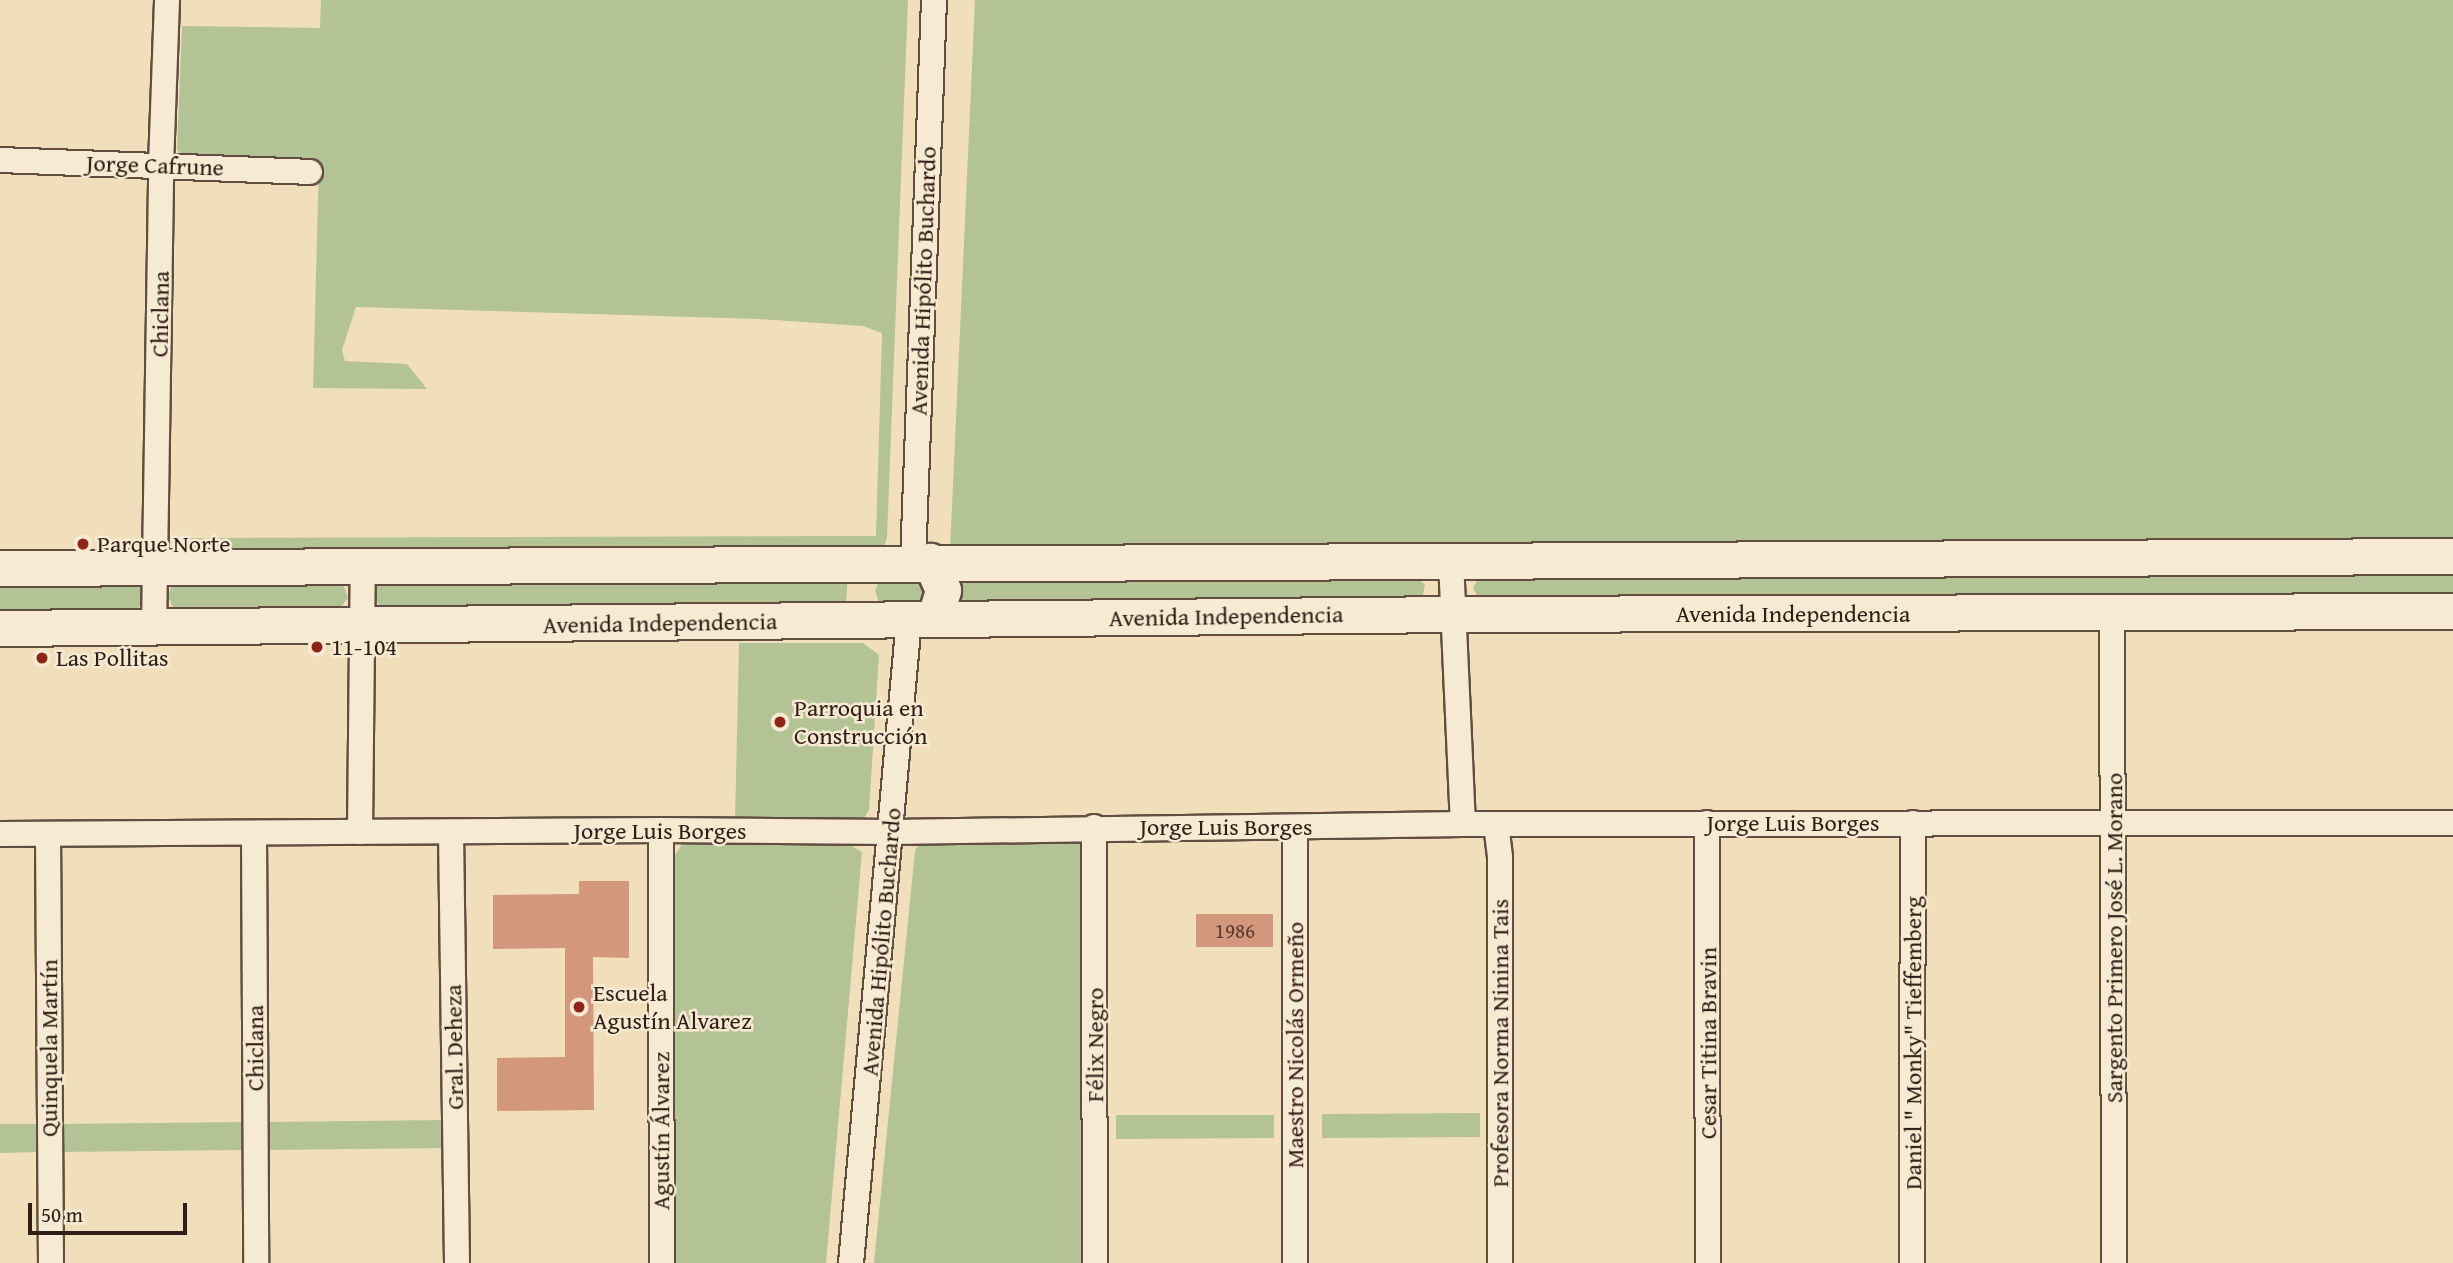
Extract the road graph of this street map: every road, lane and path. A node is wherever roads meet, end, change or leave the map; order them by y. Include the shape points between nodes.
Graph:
1 (167, 0) edge
2 (934, 0) edge
3 (0, 160) edge
4 (161, 165) junction
5 (310, 172) dead end
6 (2453, 556) edge
7 (1451, 561) junction
8 (874, 562) junction
9 (921, 562) junction
10 (157, 565) junction
11 (363, 566) junction
12 (0, 568) edge
13 (2453, 611) edge
14 (2112, 613) junction
15 (1453, 614) junction
16 (872, 620) junction
17 (919, 620) junction
18 (362, 626) junction
19 (0, 628) edge
20 (154, 628) junction
21 (2113, 822) junction
22 (2453, 822) edge
23 (1707, 823) junction
24 (1913, 823) junction
25 (1462, 824) junction
26 (1496, 824) junction
27 (1094, 827) junction
28 (1295, 828) junction
29 (661, 830) junction
30 (360, 832) junction
31 (451, 832) junction
32 (892, 832) junction
33 (254, 833) junction
34 (0, 834) edge
35 (48, 834) junction
36 (51, 1263) edge
37 (256, 1263) edge
38 (457, 1263) edge
39 (662, 1263) edge
40 (851, 1263) edge
41 (1095, 1263) edge
42 (1295, 1263) edge
43 (1500, 1263) edge
44 (1708, 1263) edge
45 (1912, 1263) edge
46 (2114, 1263) edge

1 - 4 street, Chiclana
2 - 9 street, Avenida Hipólito Buchardo
3 - 4 street, Jorge Cafrune
4 - 5 street, Jorge Cafrune
4 - 10 street, Chiclana
6 - 7 main road
7 - 9 main road
7 - 15 street
8 - 9 main road
8 - 11 main road
8 - 16 main road via 862,587 862,600
9 - 17 main road via 941,580 943,590 937,610
10 - 11 main road
10 - 12 main road
10 - 20 street, Chiclana
11 - 18 street
13 - 14 main road, Avenida Independencia
14 - 15 main road, Avenida Independencia
14 - 21 street, Sargento Primero José L. Morano
15 - 17 main road, Avenida Independencia
15 - 25 street
16 - 17 main road, Avenida Independencia
16 - 18 main road, Avenida Independencia
17 - 32 street, Avenida Hipólito Buchardo
18 - 20 main road, Avenida Independencia
18 - 30 street
19 - 20 main road, Avenida Independencia
21 - 22 street, Jorge Luis Borges
21 - 24 street, Jorge Luis Borges
21 - 46 street, Sargento Primero José L. Morano
23 - 24 street, Jorge Luis Borges
23 - 26 street, Jorge Luis Borges
23 - 44 street, Cesar Titina Bravin
24 - 45 street, Daniel " Monky" Tieffemberg
25 - 26 street, Jorge Luis Borges
25 - 28 street, Jorge Luis Borges
26 - 43 street, Profesora Norma Ninina Tais via 1500,857
27 - 28 street, Jorge Luis Borges
27 - 32 street, Jorge Luis Borges
27 - 41 street, Félix Negro
28 - 42 street, Maestro Nicolás Ormeño
29 - 31 street, Jorge Luis Borges
29 - 32 street, Jorge Luis Borges
29 - 39 street, Agustín Álvarez
30 - 31 street, Jorge Luis Borges
30 - 33 street, Jorge Luis Borges
31 - 38 street, Gral. Deheza
32 - 40 street, Avenida Hipólito Buchardo
33 - 35 street, Jorge Luis Borges
33 - 37 street, Chiclana
34 - 35 street, Jorge Luis Borges
35 - 36 street, Quinquela Martín

